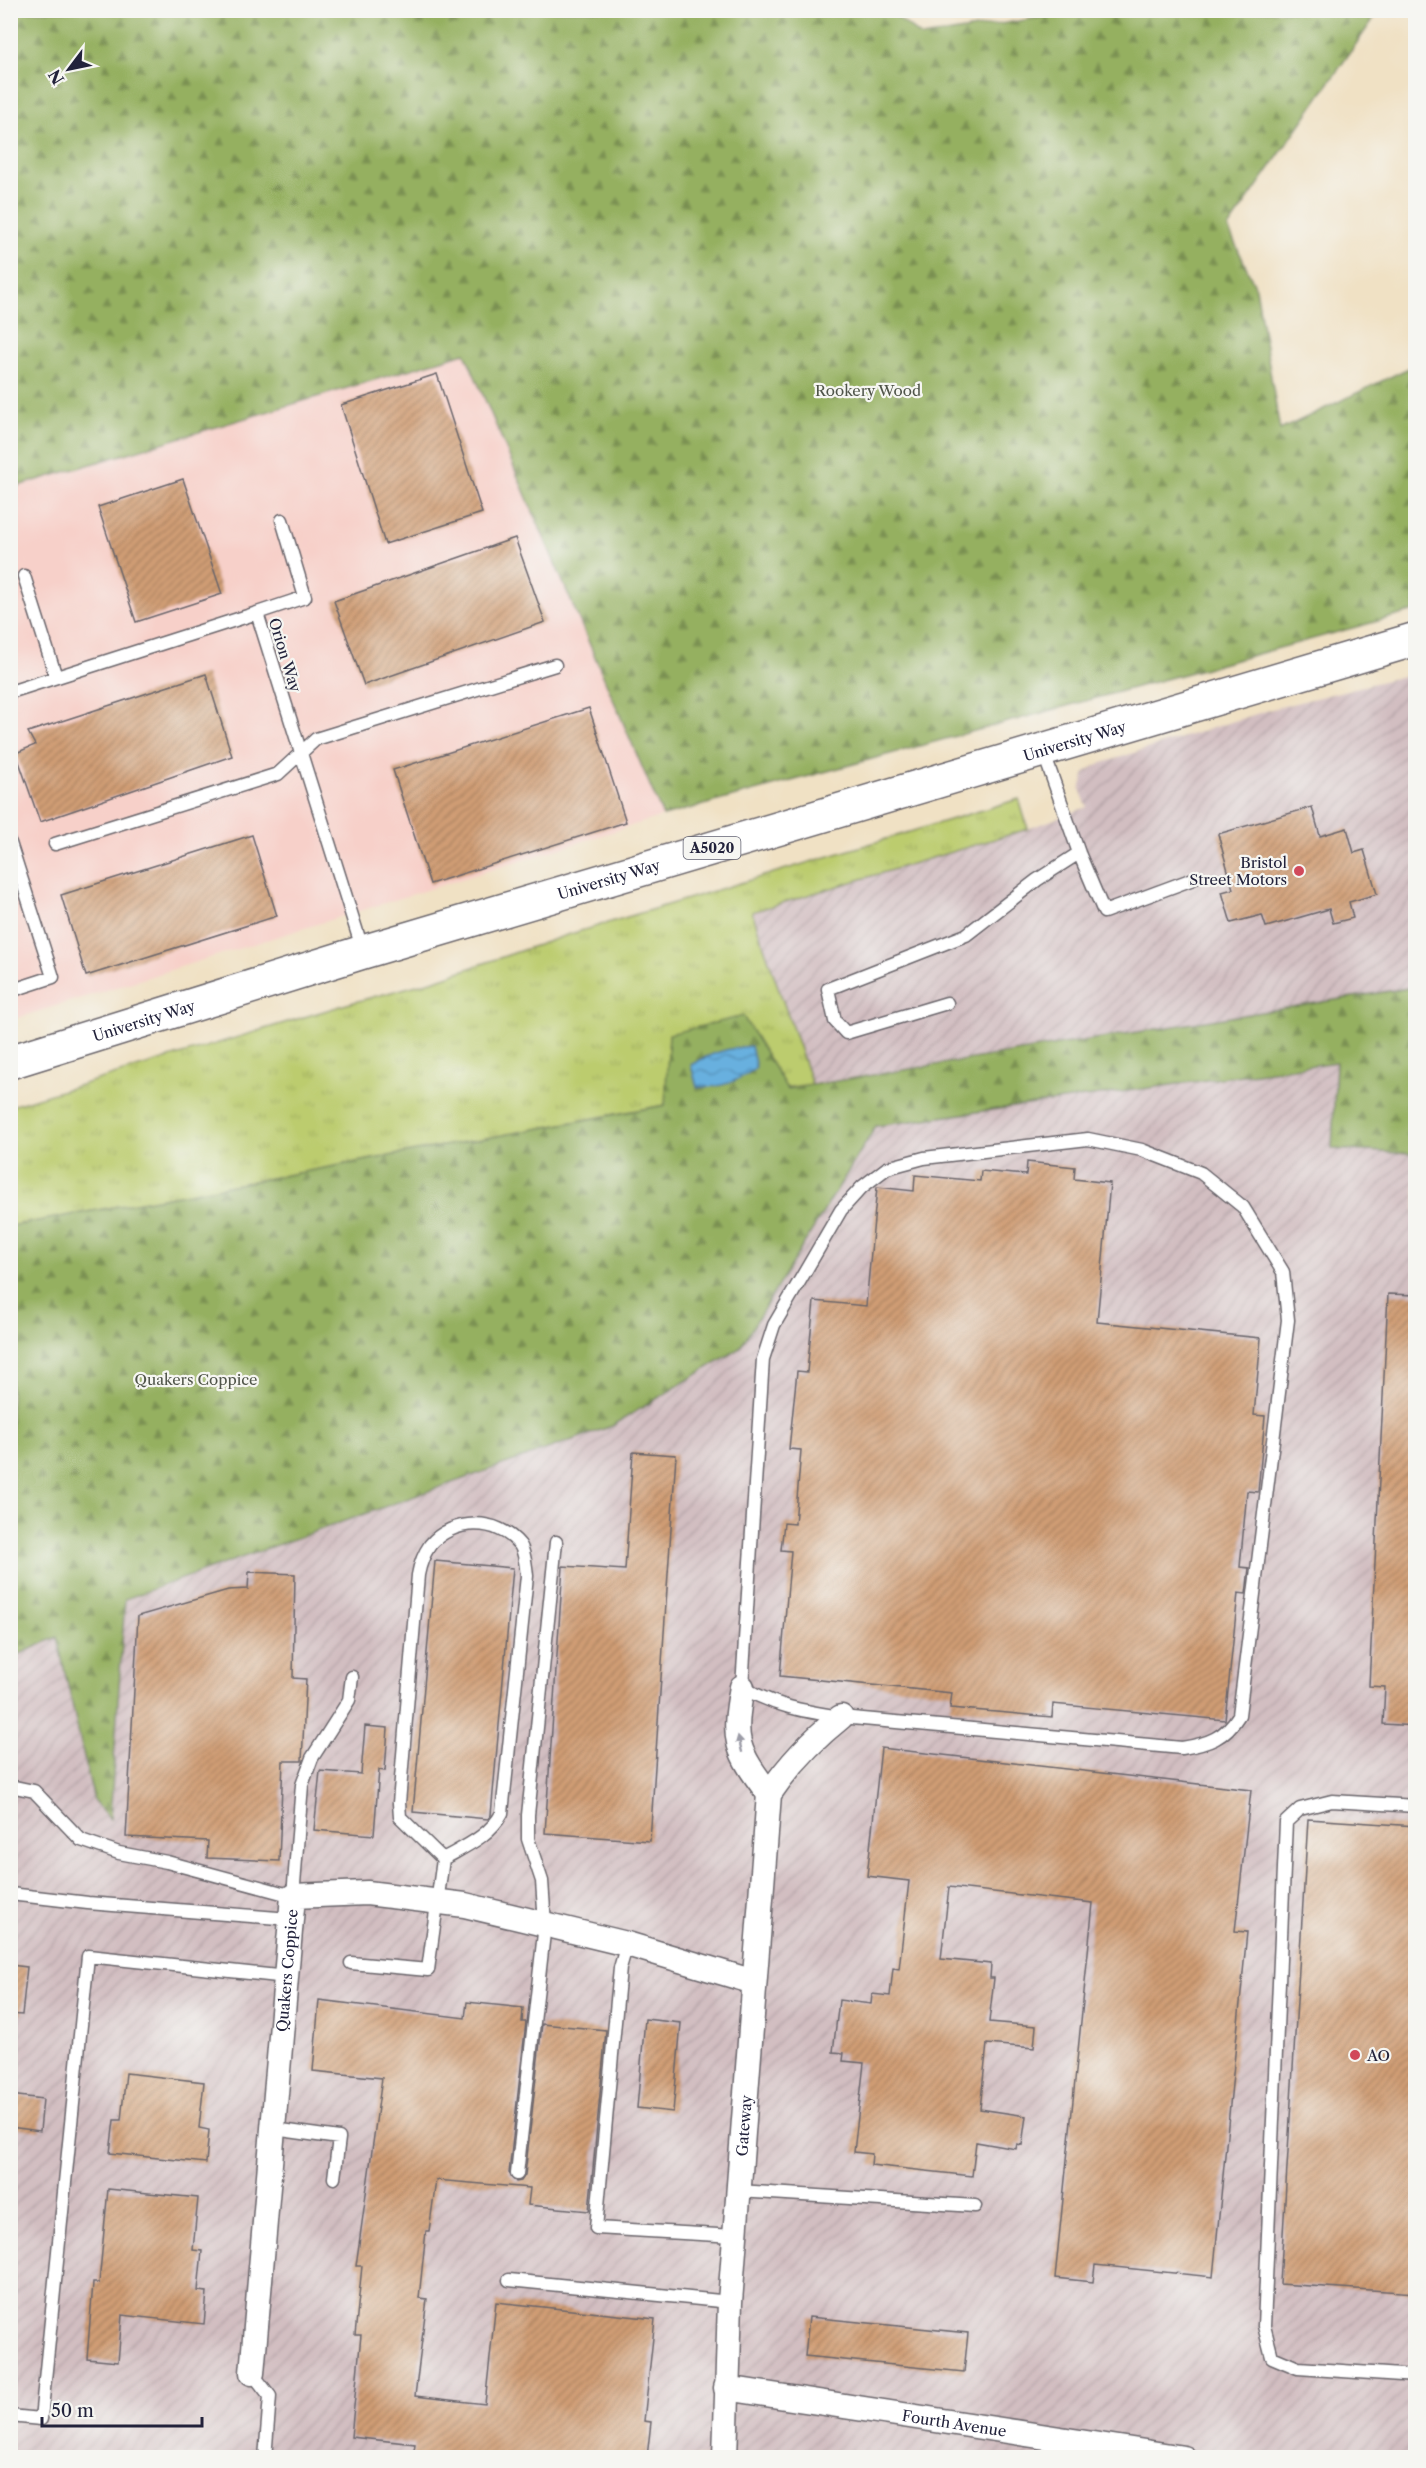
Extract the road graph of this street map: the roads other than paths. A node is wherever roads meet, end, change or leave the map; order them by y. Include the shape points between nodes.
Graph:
1 (282, 520) dead end
2 (24, 576) dead end
3 (257, 613) junction
4 (1416, 639) edge
5 (555, 665) dead end
6 (56, 678) junction
7 (10, 692) edge
8 (1043, 750) junction
9 (300, 754) junction
10 (10, 843) edge
11 (55, 844) dead end
12 (1079, 853) junction
13 (1193, 879) dead end
14 (363, 952) junction
15 (10, 991) edge
16 (947, 1003) dead end
17 (10, 1062) edge
18 (556, 1542) dead end
19 (352, 1677) dead end
20 (742, 1687) junction
21 (841, 1717) junction
22 (10, 1786) edge
23 (769, 1794) junction
24 (1416, 1806) edge
25 (442, 1858) junction
26 (10, 1893) edge
27 (436, 1900) junction
28 (291, 1908) junction
29 (545, 1924) junction
30 (627, 1944) junction
31 (351, 1963) dead end
32 (287, 1977) junction
33 (754, 1982) junction
34 (274, 2129) junction
35 (517, 2174) dead end
36 (334, 2178) dead end
37 (738, 2191) junction
38 (975, 2206) dead end
39 (735, 2236) junction
40 (509, 2280) dead end
41 (730, 2302) junction
42 (252, 2373) joint
43 (1416, 2376) edge
44 (726, 2388) junction
45 (10, 2416) edge
46 (265, 2457) edge
47 (725, 2457) edge
48 (1184, 2457) edge

1 - 3 lane via 305,597
2 - 6 lane
3 - 6 lane, Orion Way
3 - 9 lane, Orion Way
4 - 8 highway, University Way / A5020
5 - 9 lane via 316,739
6 - 7 lane, Orion Way
8 - 12 lane
8 - 14 highway, University Way / A5020
9 - 11 lane via 278,774
9 - 14 lane, Orion Way
10 - 15 lane via 53,977
12 - 13 lane via 1104,912
12 - 16 lane via 1037,880 966,936 828,989 835,1021 846,1033
14 - 17 highway, University Way / A5020
18 - 29 lane via 528,1815 528,1839 542,1881
19 - 28 lane via 349,1700 312,1758 302,1785
20 - 21 lane via 766,1701 795,1710
20 - 21 lane via 763,1359 774,1325 841,1210 887,1168 924,1158 1088,1139 1142,1150 1201,1173 1243,1208 1283,1272 1288,1320 1239,1715 1229,1730 1209,1744 1182,1748
23 -> 20 street via 748,1767 740,1749 735,1723
21 - 23 street via 792,1761
22 - 28 lane via 34,1791 81,1840 119,1853 167,1862
23 - 33 street, Gateway
24 - 43 lane via 1332,1801 1300,1809 1286,1822 1264,2326 1272,2357 1298,2368
25 - 25 lane via 400,1817 418,1575 426,1551 446,1532 485,1525 505,1531 521,1546 527,1576 502,1814 496,1825
25 - 27 lane
26 - 28 lane via 88,1903
27 - 28 street, Quakers Coppice via 367,1893
27 - 29 street, Quakers Coppice
27 - 31 lane via 428,1970
28 - 32 street, Quakers Coppice
29 - 30 street, Quakers Coppice
29 - 35 lane
30 - 33 street, Quakers Coppice
30 - 39 lane via 620,1968 597,2228
32 - 34 street, Quakers Coppice
32 - 45 lane via 88,1956 41,2419
33 - 37 street, Gateway
34 - 36 lane via 339,2138
34 - 42 street, Quakers Coppice
37 - 38 lane
37 - 39 street, Gateway
39 - 41 street, Gateway
40 - 41 lane
41 - 44 street, Gateway
42 - 46 lane via 270,2397
44 - 47 street, Gateway
44 - 48 street, Fourth Avenue

